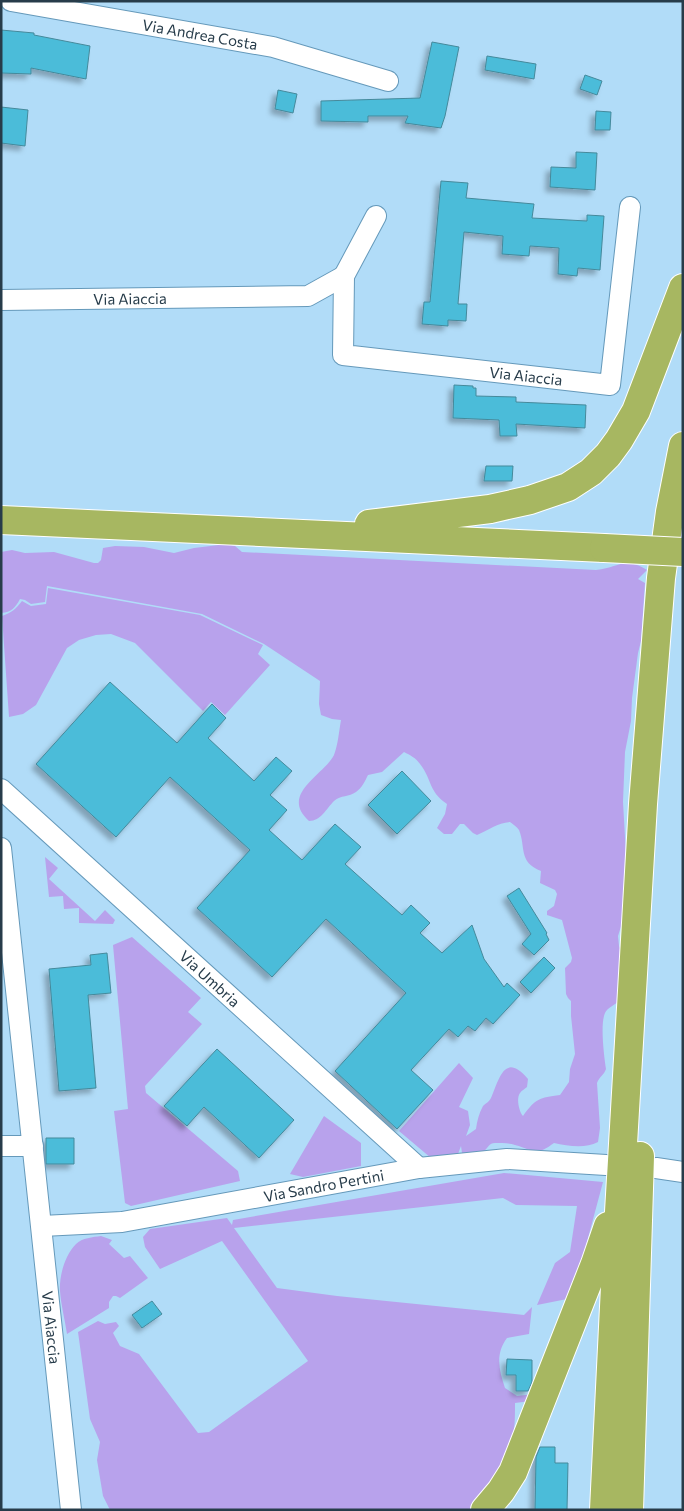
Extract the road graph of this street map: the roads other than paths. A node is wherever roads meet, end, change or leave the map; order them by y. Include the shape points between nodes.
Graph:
1 (11, 1) edge
2 (388, 80) dead end
3 (630, 207) dead end
4 (376, 216) dead end
5 (344, 276) junction
6 (683, 288) edge
7 (1, 300) edge
8 (683, 446) edge
9 (1, 520) edge
10 (286, 533) junction
11 (683, 536) edge
12 (683, 552) edge
13 (653, 669) junction
14 (1, 789) edge
15 (1, 848) edge
16 (635, 938) junction
17 (1, 1146) edge
18 (33, 1146) junction
19 (614, 1160) junction
20 (419, 1168) junction
21 (656, 1168) dead end
22 (683, 1172) edge
23 (42, 1226) junction
24 (71, 1510) edge
25 (485, 1510) edge
26 (604, 1510) edge
27 (629, 1510) edge

1 - 2 street, Via Andrea Costa via 273,47
3 - 5 street, Via Aiaccia via 610,385 343,355
4 - 5 street, Via Aiaccia
5 - 7 street, Via Aiaccia via 308,296
6 - 10 highway via 636,411 608,455 582,479 550,494 490,509
8 - 13 highway via 660,578
9 - 10 highway
10 - 12 highway, bridge
11 - 13 highway
13 - 16 highway
14 - 20 street, Via Umbria
15 - 18 street, Via Aiaccia
16 - 19 highway
16 - 27 highway via 641,1083
17 - 18 street
18 - 23 street, Via Aiaccia
19 - 20 street, Via Sandro Pertini via 507,1159
19 - 25 highway via 608,1229 513,1472
19 - 26 highway
20 - 23 street, Via Sandro Pertini via 122,1222
21 - 22 street
23 - 24 street, Via Aiaccia

